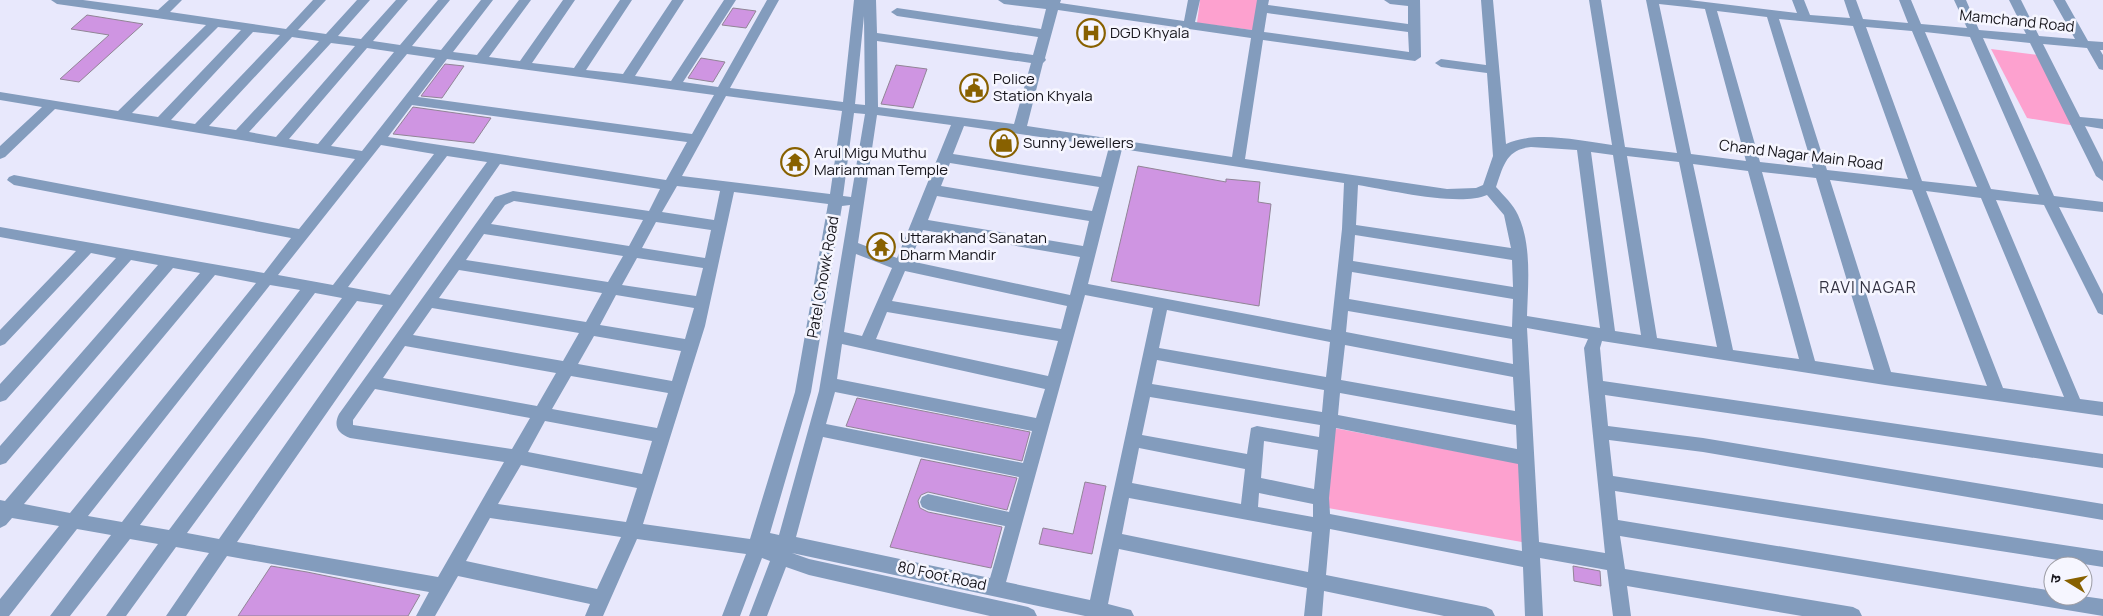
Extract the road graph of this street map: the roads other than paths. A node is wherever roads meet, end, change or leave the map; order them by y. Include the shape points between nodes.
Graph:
1 (57, 0) edge
2 (176, 0) edge
3 (320, 0) edge
4 (364, 0) edge
5 (402, 0) edge
6 (444, 0) edge
7 (487, 0) edge
8 (525, 0) edge
9 (569, 0) edge
10 (626, 0) edge
11 (678, 0) edge
12 (730, 0) edge
13 (773, 0) edge
14 (860, 0) edge
15 (870, 0) edge
16 (1004, 0) edge
17 (1194, 0) edge
18 (1390, 0) edge
19 (1487, 0) edge
20 (1595, 0) edge
21 (1652, 0) edge
22 (1659, 0) edge
23 (1798, 0) edge
24 (1850, 0) edge
25 (1905, 0) edge
26 (1960, 0) edge
27 (2014, 0) edge
28 (2060, 0) edge
29 (1414, 1) edge
30 (83, 2) edge
31 (1054, 3) edge
32 (120, 4) edge
33 (1262, 4) edge
34 (1743, 5) edge
35 (1710, 6) junction
36 (897, 12) dead end
37 (1772, 14) junction
38 (160, 16) junction
39 (1805, 18) junction
40 (214, 23) junction
41 (1858, 23) junction
42 (1189, 24) junction
43 (1915, 27) junction
44 (250, 28) junction
45 (1415, 29) junction
46 (288, 33) junction
47 (1976, 33) junction
48 (1047, 34) junction
49 (1258, 35) junction
50 (871, 36) junction
51 (2033, 38) junction
52 (329, 39) junction
53 (364, 44) junction
54 (2093, 45) edge
55 (403, 50) junction
56 (443, 55) junction
57 (480, 60) junction
58 (1040, 60) junction
59 (1441, 63) dead end
60 (523, 66) junction
61 (2103, 66) edge
62 (1493, 70) junction
63 (577, 73) junction
64 (627, 78) junction
65 (675, 84) junction
66 (724, 91) junction
67 (3, 99) edge
68 (409, 100) junction
69 (53, 104) junction
70 (849, 107) junction
71 (872, 109) junction
72 (122, 116) junction
73 (2077, 121) junction
74 (161, 122) junction
75 (959, 122) junction
76 (2103, 124) edge
77 (199, 128) junction
78 (1019, 129) junction
79 (239, 135) junction
80 (696, 139) junction
81 (378, 140) junction
82 (280, 142) junction
83 (1116, 146) junction
84 (1583, 146) junction
85 (320, 149) junction
86 (444, 150) junction
87 (1618, 150) junction
88 (0, 154) edge
89 (365, 156) junction
90 (1500, 156) junction
91 (945, 158) junction
92 (1683, 158) junction
93 (496, 159) junction
94 (1238, 163) junction
95 (1752, 166) junction
96 (1823, 174) junction
97 (2103, 176) edge
98 (14, 180) dead end
99 (1351, 180) junction
100 (672, 183) junction
101 (1107, 183) junction
102 (1917, 186) junction
103 (728, 187) junction
104 (1488, 188) junction
105 (932, 190) junction
106 (1985, 194) junction
107 (837, 200) junction
108 (856, 201) junction
109 (2049, 201) junction
110 (2103, 208) edge
111 (654, 215) junction
112 (1098, 217) junction
113 (918, 224) junction
114 (719, 226) junction
115 (481, 228) junction
116 (1349, 229) junction
117 (0, 232) edge
118 (302, 235) junction
119 (849, 246) junction
120 (87, 248) junction
121 (633, 251) junction
122 (1089, 253) junction
123 (1518, 254) junction
124 (127, 255) junction
125 (169, 262) junction
126 (456, 264) junction
127 (711, 264) junction
128 (901, 264) junction
129 (1345, 265) junction
130 (210, 270) junction
131 (265, 280) junction
132 (310, 287) junction
133 (613, 288) junction
134 (336, 292) junction
135 (1520, 294) junction
136 (353, 295) junction
137 (1078, 295) junction
138 (394, 302) junction
139 (429, 302) junction
140 (702, 303) junction
141 (1161, 304) junction
142 (1341, 304) junction
143 (883, 305) junction
144 (2103, 309) edge
145 (1519, 327) junction
146 (590, 328) junction
147 (1603, 334) junction
148 (835, 336) junction
149 (1067, 336) junction
150 (1337, 336) junction
151 (401, 339) junction
152 (0, 340) edge
153 (866, 343) junction
154 (1650, 343) junction
155 (691, 346) junction
156 (1151, 353) junction
157 (1726, 355) junction
158 (1809, 367) junction
159 (567, 370) junction
160 (1521, 372) junction
161 (1885, 379) junction
162 (371, 382) junction
163 (828, 384) junction
164 (1054, 384) junction
165 (1333, 384) junction
166 (1596, 387) junction
167 (677, 388) junction
168 (1143, 389) junction
169 (1998, 394) junction
170 (0, 396) edge
171 (2075, 405) junction
172 (1260, 408) junction
173 (2103, 409) edge
174 (541, 414) junction
175 (1523, 419) junction
176 (1330, 420) junction
177 (1042, 426) junction
178 (816, 429) junction
179 (1601, 432) junction
180 (1257, 433) junction
181 (662, 436) junction
182 (1133, 440) junction
183 (1327, 445) junction
184 (0, 458) edge
185 (516, 458) junction
186 (1525, 458) junction
187 (2103, 460) edge
188 (1254, 463) junction
189 (1029, 472) junction
190 (647, 482) junction
191 (1606, 482) junction
192 (1252, 484) junction
193 (1122, 489) junction
194 (1321, 498) junction
195 (928, 502) dead end
196 (485, 510) junction
197 (2103, 512) edge
198 (3, 513) edge
199 (1249, 513) junction
200 (1015, 520) junction
201 (74, 522) junction
202 (1321, 523) junction
203 (1610, 526) junction
204 (126, 530) junction
205 (632, 531) junction
206 (173, 538) junction
207 (1112, 540) junction
208 (758, 544) junction
209 (223, 547) junction
210 (783, 551) junction
211 (1532, 555) junction
212 (2103, 559) edge
213 (453, 567) junction
214 (1615, 570) junction
215 (1317, 581) junction
216 (442, 586) junction
217 (996, 587) junction
218 (602, 598) junction
219 (2103, 608) edge
220 (965, 609) edge
221 (0, 613) edge
222 (1097, 613) edge
223 (59, 616) edge
224 (115, 616) edge
225 (175, 616) edge
226 (425, 616) edge
227 (594, 616) edge
228 (731, 616) edge
229 (758, 616) edge
230 (1028, 616) edge
231 (1125, 616) edge
232 (1313, 616) edge
233 (1486, 616) edge
234 (1534, 616) edge
235 (1622, 616) edge
236 (1853, 616) edge

1 - 30 street
2 - 38 street
3 - 46 street
4 - 52 street
5 - 53 street
6 - 55 street
7 - 56 street
8 - 57 street
9 - 60 street
10 - 63 street
11 - 64 street
12 - 65 street
13 - 66 street
14 - 70 street, Patel Chowk Road
15 - 50 street, Patel Chowk Road
16 - 31 street
17 - 42 street
18 - 29 street
19 - 62 street
20 - 87 street
21 - 92 street
22 - 35 street, Mamchand Road
23 - 39 street
24 - 41 street
25 - 43 street
26 - 47 street
27 - 51 street
28 - 54 street
29 - 45 street
30 - 32 street
31 - 42 street
31 - 48 street
32 - 38 street
33 - 45 street
33 - 49 street
34 - 35 street, Mamchand Road
34 - 37 street, Mamchand Road
35 - 95 street
36 - 48 street
37 - 39 street, Mamchand Road
37 - 96 street
38 - 40 street
39 - 41 street, Mamchand Road
40 - 44 street
40 - 72 street
41 - 43 street, Mamchand Road
41 - 102 street
42 - 49 street
43 - 47 street, Mamchand Road
43 - 106 street
44 - 46 street
44 - 74 street
45 - 49 street via 1415,57
46 - 52 street
46 - 77 street
47 - 51 street, Mamchand Road
47 - 109 street
48 - 58 street
49 - 94 street
50 - 58 street
50 - 71 street, Patel Chowk Road
51 - 54 street, Mamchand Road
51 - 73 street
52 - 53 street
52 - 79 street
53 - 55 street
53 - 82 street
54 - 61 street
55 - 56 street
55 - 85 street
56 - 57 street
56 - 68 street
57 - 60 street
58 - 78 street
59 - 62 street
60 - 63 street
62 - 90 street
63 - 64 street
64 - 65 street
65 - 66 street
66 - 70 street
66 - 80 street
67 - 69 street
68 - 80 street
68 - 81 street
69 - 72 street
69 - 88 street
70 - 71 street
70 - 107 street, Patel Chowk Road
71 - 75 street
71 - 108 street, Patel Chowk Road
72 - 74 street
73 - 76 street
73 - 97 street
74 - 77 street
75 - 78 street
75 - 91 street
77 - 79 street
78 - 83 street
79 - 82 street
80 - 100 street
81 - 86 street
81 - 89 street
82 - 85 street
83 - 94 street
83 - 101 street
84 - 87 street, Chand Nagar Main Road
84 - 90 street, Chand Nagar Main Road via 1528,142 1508,147
84 - 147 street
85 - 89 street
86 - 93 street
86 - 134 street
87 - 92 street, Chand Nagar Main Road
87 - 154 street
89 - 118 street
90 - 104 street
91 - 101 street
91 - 105 street
92 - 95 street, Chand Nagar Main Road
92 - 157 street
93 - 100 street
93 - 138 street
94 - 99 street
95 - 96 street, Chand Nagar Main Road
95 - 158 street
96 - 102 street, Chand Nagar Main Road
96 - 161 street
98 - 118 street
99 - 104 street via 1462,195 1478,194
99 - 116 street
100 - 103 street
100 - 111 street
101 - 112 street
102 - 106 street, Chand Nagar Main Road
102 - 169 street
103 - 107 street
103 - 114 street
104 - 123 street via 1510,214
105 - 112 street
105 - 113 street
106 - 109 street, Chand Nagar Main Road
106 - 171 street
107 - 108 street
107 - 208 street, Patel Chowk Road via 803,392
108 - 119 street, Patel Chowk Road
109 - 110 street, Chand Nagar Main Road
109 - 144 street
111 - 114 street
111 - 115 street via 513,196 500,202
111 - 121 street
112 - 122 street
113 - 122 street
113 - 128 street
114 - 127 street
115 - 121 street
115 - 126 street
116 - 123 street
116 - 129 street
117 - 120 street
118 - 131 street
119 - 128 street
119 - 148 street, Patel Chowk Road
120 - 124 street
120 - 152 street
121 - 127 street
121 - 133 street
122 - 137 street
123 - 135 street
124 - 125 street
124 - 170 street
125 - 130 street
125 - 184 street
126 - 133 street
126 - 139 street
127 - 140 street
128 - 137 street
128 - 143 street
129 - 135 street
129 - 142 street
130 - 131 street
130 - 198 street
131 - 132 street
131 - 201 street
132 - 134 street
132 - 204 street
133 - 140 street
133 - 146 street
134 - 136 street
135 - 145 street
136 - 138 street
136 - 206 street
137 - 141 street
137 - 149 street
138 - 209 street
139 - 146 street
139 - 151 street
140 - 155 street
141 - 150 street
141 - 156 street
142 - 145 street
142 - 150 street
143 - 149 street
143 - 153 street
145 - 147 street
145 - 160 street
146 - 155 street
146 - 159 street
147 - 154 street
147 - 166 street via 1592,348
148 - 153 street
148 - 163 street, Patel Chowk Road
149 - 164 street
150 - 160 street
150 - 165 street
151 - 159 street
151 - 162 street
153 - 164 street
154 - 157 street
155 - 167 street
156 - 165 street
156 - 168 street
157 - 158 street
158 - 161 street
159 - 167 street
159 - 174 street
160 - 175 street
161 - 169 street
162 - 174 street
162 - 185 street via 345,419 344,428
163 - 177 street
163 - 178 street, Patel Chowk Road
164 - 177 street
165 - 175 street
165 - 176 street
166 - 179 street
166 - 187 street
167 - 181 street
168 - 172 street
168 - 182 street
169 - 171 street
171 - 173 street
172 - 176 street
172 - 180 street
174 - 181 street
174 - 185 street
175 - 186 street
176 - 183 street
176 - 186 street
177 - 189 street
178 - 189 street
178 - 210 street, Patel Chowk Road
179 - 191 street
179 - 197 street via 1703,445
180 - 183 street
180 - 188 street
181 - 190 street
182 - 188 street
182 - 193 street
183 - 194 street
185 - 190 street
185 - 196 street
186 - 211 street
188 - 192 street
189 - 200 street
190 - 205 street
191 - 203 street
191 - 212 street
192 - 194 street
192 - 199 street
193 - 199 street
193 - 207 street
194 - 202 street
195 - 200 street
196 - 205 street, 80 Foot Road
196 - 213 street
198 - 201 street
199 - 202 street
200 - 217 street
201 - 204 street
201 - 221 street
202 - 211 street
202 - 215 street
203 - 214 street
203 - 219 street
204 - 206 street
204 - 223 street
205 - 208 street, 80 Foot Road
205 - 218 street
206 - 209 street
206 - 224 street
207 - 215 street
207 - 222 street
208 - 210 street, 80 Foot Road
208 - 228 street, Patel Chowk Road
209 - 216 street
209 - 225 street
210 - 217 street, 80 Foot Road via 816,549
210 - 220 street, 80 Foot Road via 810,567
210 - 229 street, Patel Chowk Road
211 - 214 street
211 - 234 street
213 - 216 street
213 - 218 street
214 - 235 street
214 - 236 street
215 - 232 street
215 - 233 street
216 - 226 street
217 - 222 street, 80 Foot Road
218 - 227 street
220 - 230 street, 80 Foot Road
222 - 231 street, 80 Foot Road

